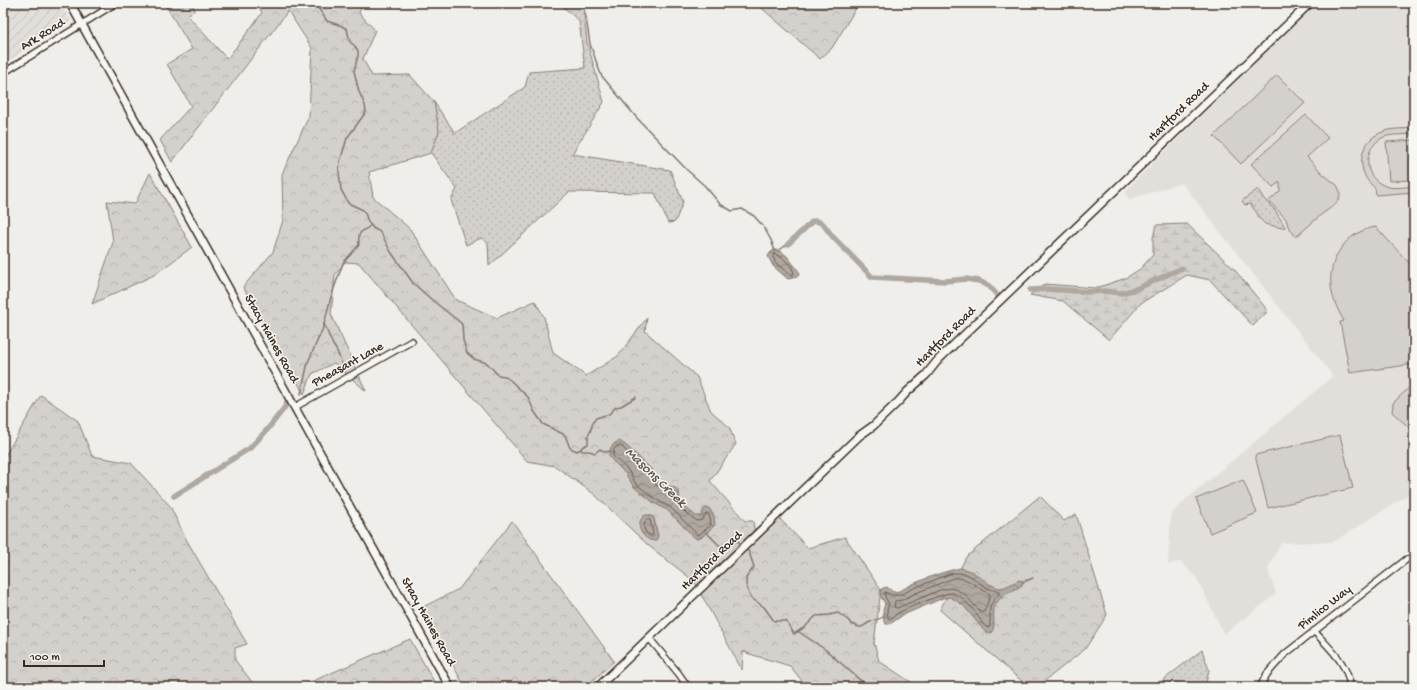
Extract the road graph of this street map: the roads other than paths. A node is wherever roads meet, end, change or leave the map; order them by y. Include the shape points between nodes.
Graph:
1 (70, 3) edge
2 (116, 3) edge
3 (1310, 3) edge
4 (81, 24) junction
5 (3, 73) edge
6 (412, 342) dead end
7 (295, 407) junction
8 (1414, 557) edge
9 (1314, 631) junction
10 (649, 638) junction
11 (450, 687) edge
12 (598, 687) edge
13 (688, 687) edge
14 (1260, 687) edge
15 (1350, 687) edge

1 - 4 street, Stacy Haines Road
2 - 4 street, Ark Road
3 - 10 street, Hartford Road via 938,360 900,401 859,436
4 - 5 street, Ark Road
4 - 7 street, Stacy Haines Road
6 - 7 street, Pheasant Lane
7 - 11 street, Stacy Haines Road
8 - 9 street, Pimlico Way via 1406,559
9 - 14 street, Pimlico Way via 1280,659
9 - 15 street via 1344,666
10 - 12 street, Hartford Road
10 - 13 street

